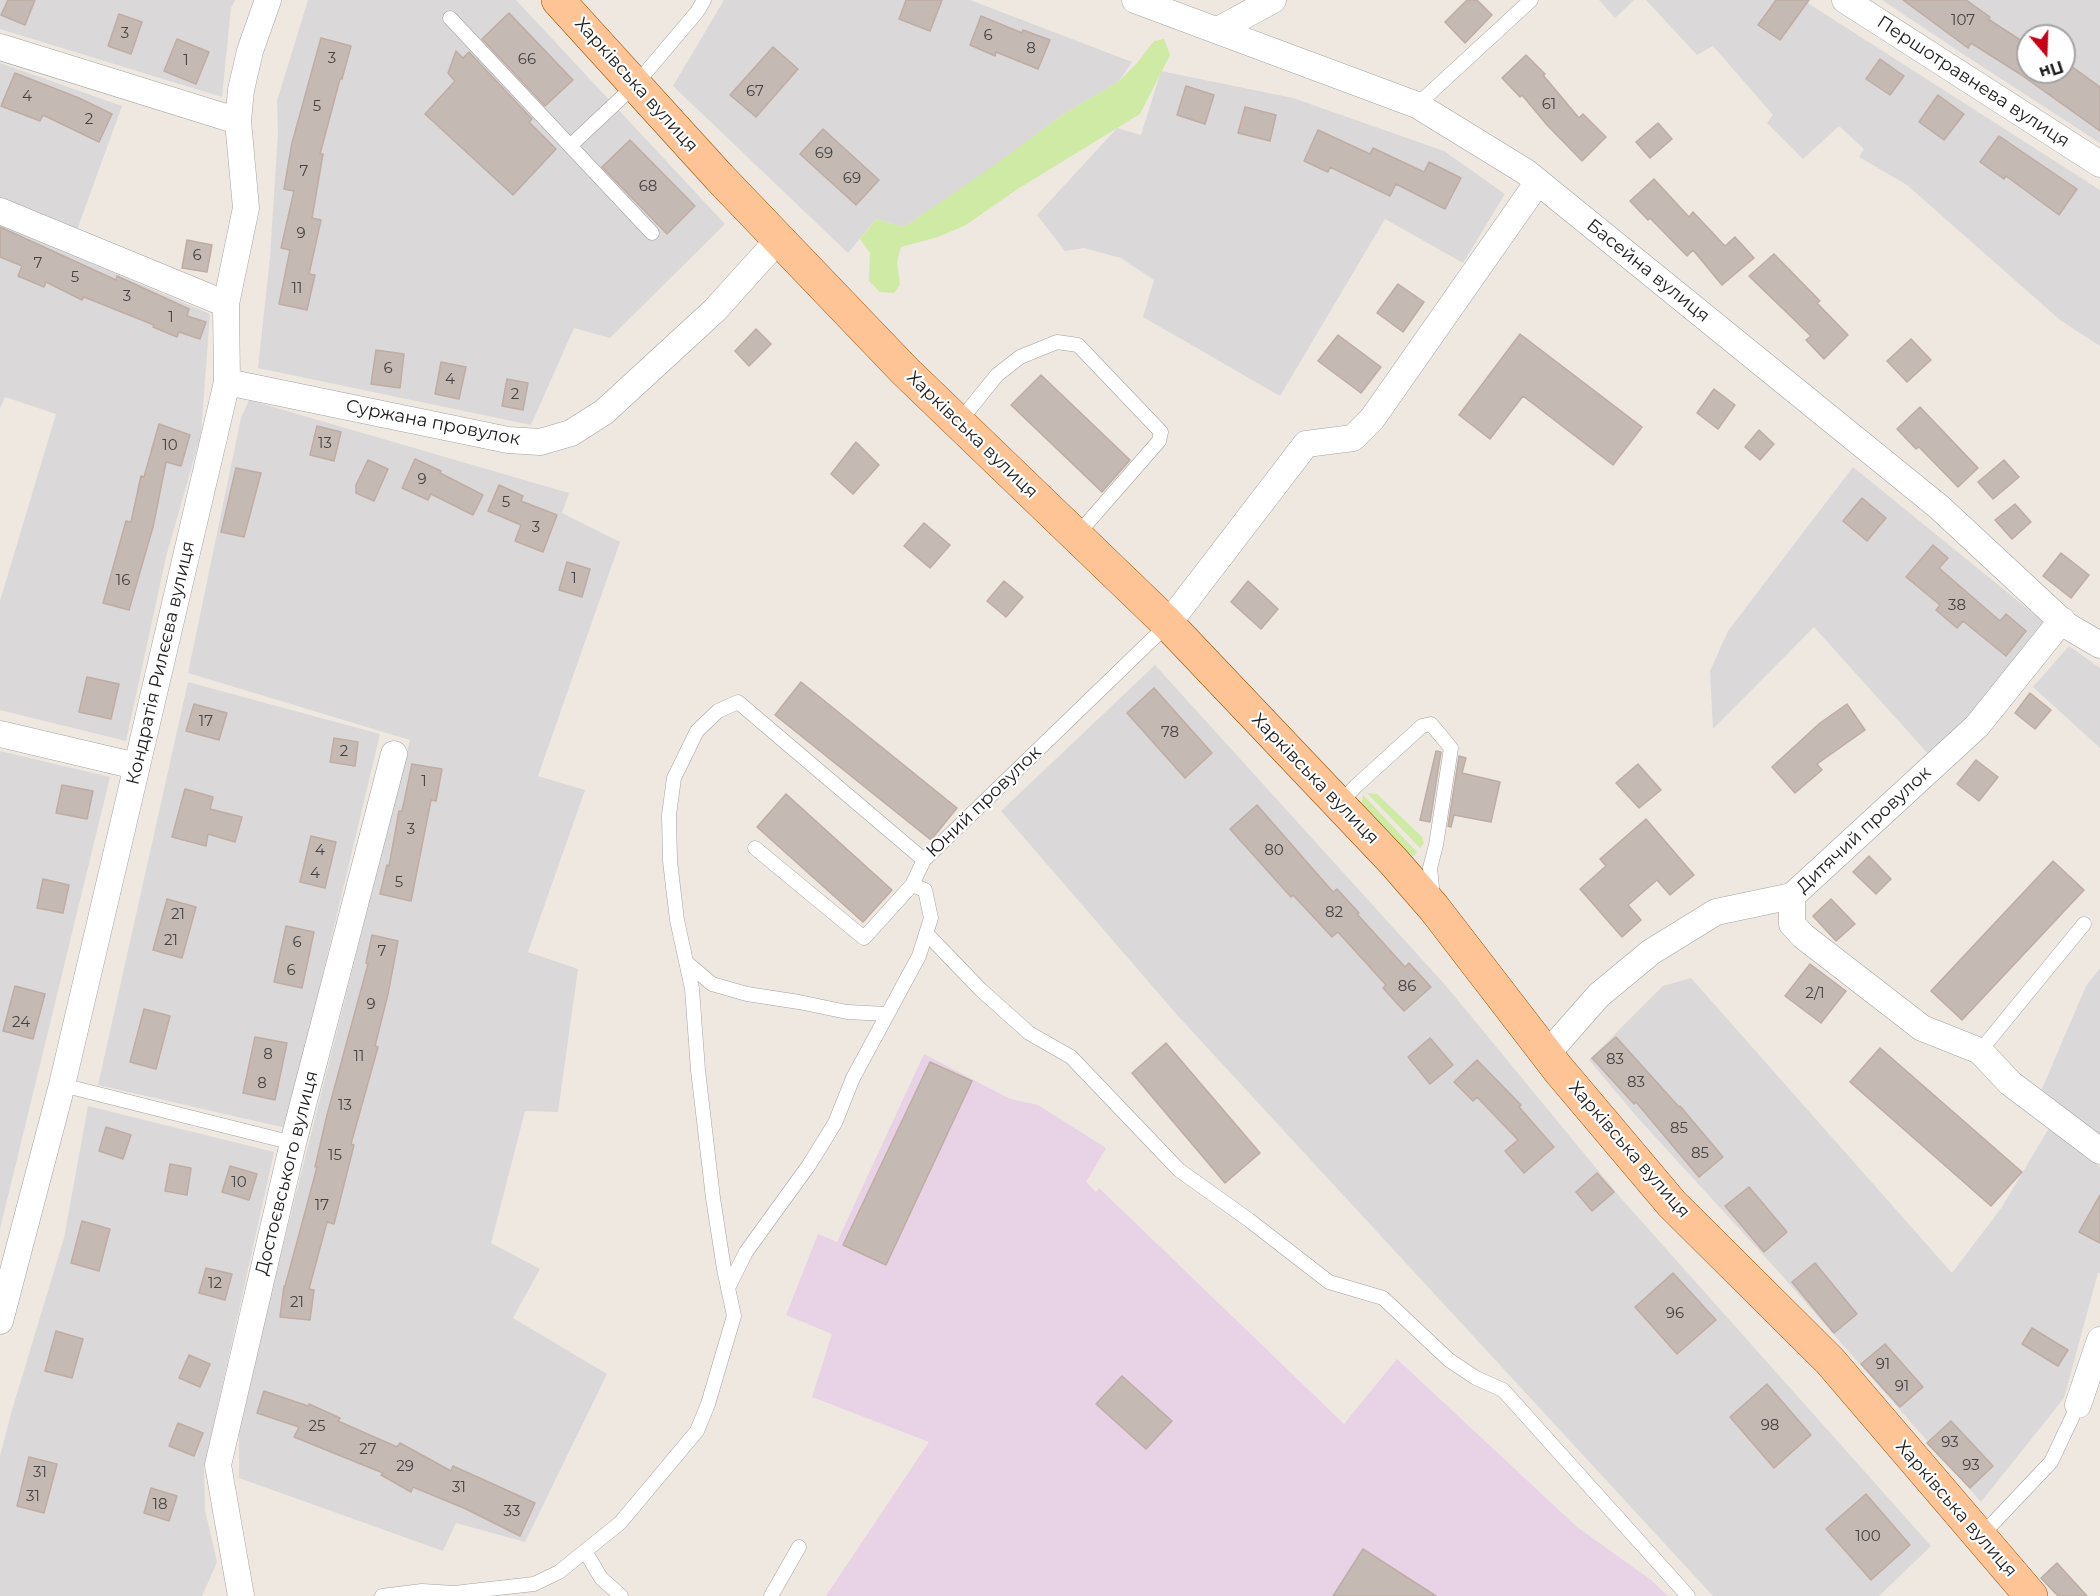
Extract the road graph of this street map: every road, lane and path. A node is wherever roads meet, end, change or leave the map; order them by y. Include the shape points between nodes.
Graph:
1 (268, 0) edge
2 (558, 0) edge
3 (704, 0) edge
4 (1135, 0) edge
5 (1273, 0) edge
6 (1531, 0) edge
7 (1845, 0) edge
8 (450, 18) dead end
9 (1218, 30) junction
10 (0, 47) edge
11 (636, 84) junction
12 (1417, 105) junction
13 (238, 121) junction
14 (570, 146) junction
15 (2100, 164) edge
16 (1538, 182) junction
17 (0, 211) edge
18 (652, 233) dead end
19 (779, 238) junction
20 (226, 304) junction
21 (226, 382) junction
22 (959, 422) junction
23 (1076, 536) junction
24 (2062, 620) junction
25 (1168, 624) junction
26 (2100, 645) edge
27 (0, 734) edge
28 (394, 754) dead end
29 (136, 766) junction
30 (1339, 804) junction
31 (755, 848) dead end
32 (924, 860) junction
33 (912, 885) junction
34 (1791, 896) junction
35 (1434, 908) junction
36 (2084, 924) dead end
37 (926, 933) junction
38 (686, 962) junction
39 (887, 1014) junction
40 (1980, 1051) junction
41 (1547, 1054) junction
42 (62, 1084) junction
43 (293, 1143) junction
44 (2100, 1151) edge
45 (728, 1288) junction
46 (1, 1316) edge
47 (2100, 1340) edge
48 (2078, 1405) joint
49 (1980, 1537) junction
50 (799, 1547) dead end
51 (585, 1551) junction
52 (241, 1596) edge
53 (382, 1596) edge
54 (621, 1596) edge
55 (771, 1596) edge
56 (1688, 1596) edge
57 (2031, 1596) edge

1 - 13 street, Кондратія Рилєєва вулиця via 250,51
2 - 11 main road, Харківська вулиця
3 - 11 lane
4 - 9 street, Басейна вулиця
5 - 9 street
6 - 12 lane
7 - 15 street, Першотравнева вулиця
8 - 14 lane
9 - 12 street, Басейна вулиця
10 - 13 street
11 - 14 lane
11 - 19 main road, Харківська вулиця
12 - 16 street, Басейна вулиця
13 - 20 street, Кондратія Рилєєва вулиця via 246,208
14 - 18 lane
16 - 24 street, Басейна вулиця via 1939,507
16 - 25 street via 1372,419 1353,438 1305,444
17 - 20 street
19 - 21 street, Суржана провулок via 715,310 604,412 572,433 540,442 508,440
19 - 22 main road, Харківська вулиця
20 - 21 street, Кондратія Рилєєва вулиця
21 - 29 street, Кондратія Рилєєва вулиця
22 - 23 main road, Харківська вулиця
22 - 23 lane via 997,375 1020,357 1057,342 1078,345 1161,432 1159,441
23 - 25 main road, Харківська вулиця
24 - 26 street, Басейна вулиця
24 - 34 street, Дитячий провулок via 1977,726
25 - 30 main road, Харківська вулиця
25 - 32 lane, Юний провулок
27 - 29 street
28 - 43 street, Достоєвського вулиця
29 - 42 street, Кондратія Рилєєва вулиця
30 - 35 main road, Харківська вулиця
30 - 35 lane via 1422,726 1431,724 1451,748 1430,868
31 - 33 lane via 864,938
32 - 33 lane
32 - 38 lane, Юний провулок via 738,702 718,711 697,731 674,778 669,815 670,861
33 - 37 lane via 925,890 931,918
34 - 40 street via 1792,924 1803,936 1922,1028
34 - 41 street, Дитячий провулок via 1716,912 1651,952 1599,995
35 - 41 main road, Харківська вулиця
36 - 40 lane
37 - 39 lane via 919,956
37 - 56 lane via 1029,1033 1071,1058 1179,1170 1329,1282 1383,1298 1449,1360 1503,1390
38 - 39 lane via 712,984 747,994 848,1012
38 - 45 lane via 713,1198
39 - 45 lane via 853,1078 835,1123 746,1252
40 - 44 street via 2010,1083
41 - 49 main road, Харківська вулиця via 1672,1204 1830,1361
42 - 43 lane
42 - 46 street, Кондратія Рилєєва вулиця
43 - 52 street, Достоєвського вулиця via 218,1465
45 - 51 lane via 734,1316 697,1431 620,1523
47 - 48 street
48 - 49 lane via 2051,1462
49 - 57 main road, Харківська вулиця
50 - 55 lane
51 - 53 lane via 559,1572 534,1584
51 - 54 lane via 601,1578

